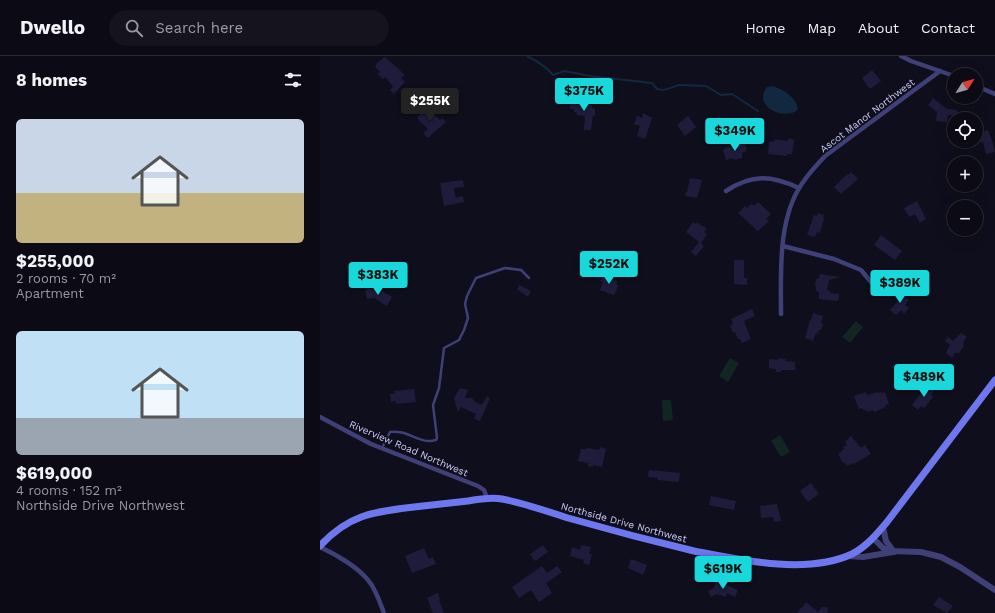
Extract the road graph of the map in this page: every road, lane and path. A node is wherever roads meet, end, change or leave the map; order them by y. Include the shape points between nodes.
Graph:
1 (901, 56) edge
2 (940, 71) junction
3 (947, 74) edge
4 (983, 89) edge
5 (995, 94) edge
6 (799, 188) junction
7 (726, 191) dead end
8 (783, 246) junction
9 (528, 278) dead end
10 (871, 282) dead end
11 (781, 314) dead end
12 (995, 380) edge
13 (320, 417) edge
14 (382, 448) junction
15 (487, 498) junction
16 (883, 526) junction
17 (873, 538) junction
18 (320, 547) edge
19 (894, 552) junction
20 (847, 556) junction
21 (995, 590) edge
22 (384, 613) edge

1 - 2 street
2 - 3 street
2 - 6 street, Ascot Manor Northwest via 825,156
4 - 5 street
6 - 7 street via 781,181 758,178 744,180
6 - 8 street, Ascot Manor Northwest via 794,197
8 - 10 street via 834,259 861,270
8 - 11 street, Ascot Manor Northwest
9 - 14 lane via 521,270 505,268 476,278 465,304 468,318 464,330 459,340 444,348 439,388 433,405 436,440 428,442 403,432 390,432
12 - 16 main road, Northside Drive Northwest
13 - 14 street, Riverview Road Northwest
14 - 15 street, Riverview Road Northwest via 478,486 484,490
15 - 18 main road, Northside Drive Northwest via 366,515 345,524
15 - 20 main road, Northside Drive Northwest via 502,499 658,543 747,561 806,564
16 - 17 main road, Northside Drive Northwest
16 - 19 street via 886,541
17 - 19 street via 883,548
17 - 20 main road, Northside Drive Northwest
18 - 22 street via 331,552 366,578 376,593
19 - 20 street via 863,557
19 - 21 street via 921,552 941,557

